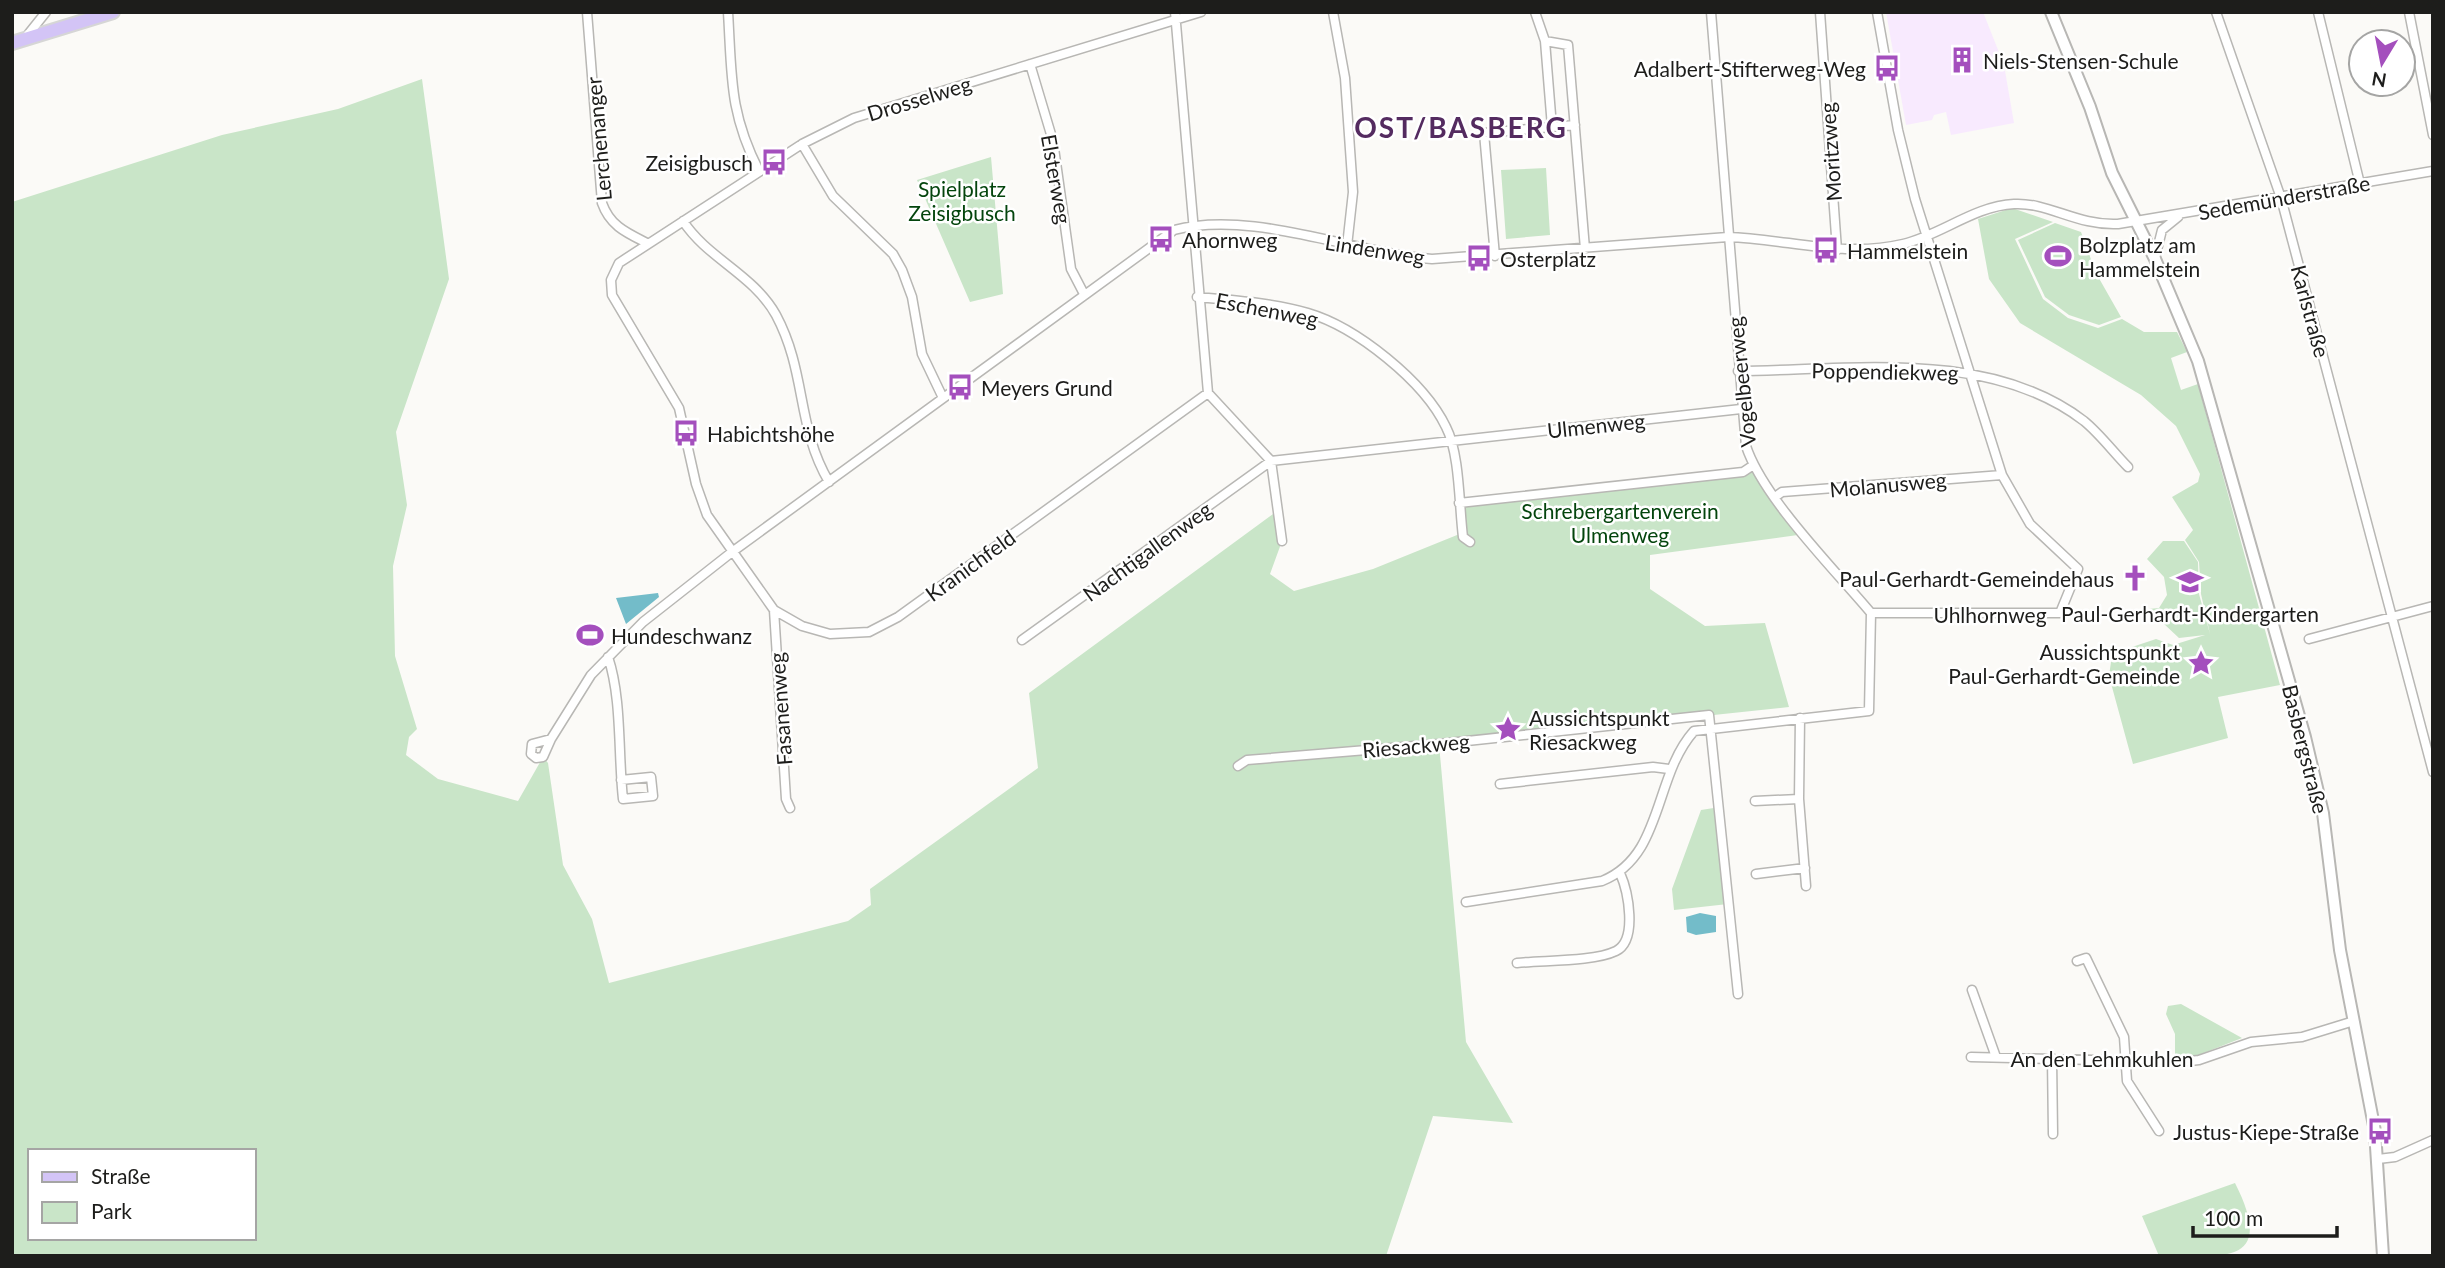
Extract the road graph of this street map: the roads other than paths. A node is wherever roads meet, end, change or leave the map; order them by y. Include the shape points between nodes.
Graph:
1 (46, 12) edge
2 (113, 12) edge
3 (587, 12) edge
4 (729, 12) edge
5 (1201, 12) edge
6 (1333, 12) edge
7 (1535, 12) edge
8 (1711, 12) edge
9 (1820, 12) edge
10 (1878, 12) edge
11 (2051, 12) edge
12 (2216, 12) edge
13 (2318, 12) edge
14 (2409, 12) edge
15 (1175, 17) edge
16 (70, 19) edge
17 (18, 41) edge
18 (1545, 41) junction
19 (1030, 64) junction
20 (1575, 125) junction
21 (1552, 127) junction
22 (2433, 135) edge
23 (802, 144) junction
24 (759, 171) junction
25 (2433, 171) edge
26 (2360, 184) junction
27 (2281, 198) junction
28 (2184, 213) junction
29 (683, 221) junction
30 (2134, 222) junction
31 (1191, 225) junction
32 (1928, 236) junction
33 (1728, 237) junction
34 (647, 243) junction
35 (1347, 246) junction
36 (1585, 249) junction
37 (1837, 250) junction
38 (1495, 256) junction
39 (2155, 259) junction
40 (1084, 294) junction
41 (1197, 297) junction
42 (1738, 371) junction
43 (1969, 372) junction
44 (1208, 393) junction
45 (943, 398) junction
46 (1741, 408) junction
47 (1451, 442) junction
48 (1271, 461) junction
49 (1752, 466) junction
50 (2128, 467) dead end
51 (2002, 475) junction
52 (828, 482) junction
53 (1775, 497) junction
54 (1459, 503) junction
55 (1282, 541) dead end
56 (1470, 542) dead end
57 (732, 552) junction
58 (2433, 606) edge
59 (774, 610) junction
60 (1871, 614) junction
61 (2392, 614) junction
62 (2309, 639) dead end
63 (1022, 640) dead end
64 (608, 657) junction
65 (1800, 718) junction
66 (1712, 727) junction
67 (551, 739) dead end
68 (1238, 766) dead end
69 (1669, 769) junction
70 (2433, 772) edge
71 (621, 780) junction
72 (1500, 784) dead end
73 (1799, 799) junction
74 (1755, 801) dead end
75 (790, 808) dead end
76 (1805, 868) junction
77 (1620, 873) junction
78 (1756, 874) dead end
79 (1806, 886) dead end
80 (1466, 902) dead end
81 (2077, 961) dead end
82 (1517, 963) dead end
83 (1972, 990) dead end
84 (1738, 995) dead end
85 (2354, 1021) junction
86 (1970, 1057) dead end
87 (1996, 1057) junction
88 (2052, 1058) junction
89 (2124, 1062) junction
90 (2159, 1131) dead end
91 (2053, 1134) dead end
92 (2433, 1140) edge
93 (2378, 1159) junction
94 (2383, 1256) edge

1 - 17 street
2 - 16 main road
3 - 34 street, Lerchenanger via 603,203 617,228
4 - 24 street via 733,108
5 - 15 street, Drosselweg
6 - 35 street via 1345,78 1353,192
7 - 18 street
8 - 33 street, Vogelbeerweg
9 - 37 street, Moritzweg
10 - 32 street via 1903,150
11 - 30 main road, Basbergstraße
12 - 27 street, Karlstraße
13 - 26 street
14 - 22 street
15 - 19 street, Drosselweg
15 - 31 street
16 - 17 main road
18 - 20 street via 1568,45
18 - 21 street
19 - 23 street, Drosselweg via 854,118
19 - 40 street, Elsterweg via 1053,141 1071,269
20 - 21 street
20 - 36 street
21 - 38 street via 1484,133
23 - 24 street, Drosselweg
23 - 45 street via 833,196 893,254 902,270 922,354
24 - 29 street, Drosselweg
25 - 26 street, Sedemünderstraße
26 - 27 street, Sedemünderstraße
27 - 28 street, Sedemünderstraße
27 - 61 street, Karlstraße
28 - 30 street, Sedemünderstraße
28 - 39 street via 2162,230
29 - 34 street
29 - 52 street via 695,239 748,279 774,312 799,373 814,457
30 - 32 street via 2091,224 2029,204 2014,204 1972,215
30 - 39 main road, Basbergstraße
31 - 35 street, Lindenweg via 1278,231
31 - 40 street via 1174,230
31 - 41 street
32 - 37 street via 1878,248
32 - 43 street
33 - 36 street, Lindenweg
33 - 37 street
33 - 42 street, Vogelbeerweg
34 - 57 street via 613,271 612,295 679,408 707,515
35 - 38 street, Lindenweg via 1432,259
36 - 38 street, Lindenweg
39 - 85 main road, Basbergstraße via 2211,397 2305,737 2323,813
40 - 45 street
41 - 44 street
41 - 47 street, Eschenweg via 1243,300 1331,322 1384,356 1411,381 1447,427
42 - 43 street, Poppendiekweg
42 - 46 street, Vogelbeerweg
43 - 50 street, Poppendiekweg via 2027,389 2084,421
43 - 51 street
44 - 48 street
44 - 59 street, Kranichfeld via 882,626 869,632 830,634 788,620
45 - 52 street
46 - 47 street, Ulmenweg
46 - 49 street, Vogelbeerweg
47 - 48 street, Ulmenweg
47 - 54 street
48 - 55 street
48 - 63 street, Nachtigallenweg
49 - 53 street, Vogelbeerweg
49 - 54 street via 1743,472
51 - 53 street, Molanusweg via 1782,492
51 - 60 street, Uhlhornweg via 2030,524 2078,569 2060,613
52 - 57 street
53 - 60 street, Vogelbeerweg
54 - 56 street via 1463,537
57 - 59 street, Kranichfeld
57 - 64 street via 643,622
58 - 61 street
59 - 75 street, Fasanenweg
60 - 65 street, Riesackweg via 1869,711
61 - 62 street
61 - 70 street, Karlstraße
64 - 67 street
64 - 71 street via 616,681
65 - 66 street, Riesackweg
65 - 73 street
66 - 68 street, Riesackweg via 1709,715 1693,716 1247,760
66 - 69 street via 1694,731
66 - 84 street
69 - 72 street
69 - 77 street via 1650,832 1638,855
71 - 71 street via 623,799 653,796 651,777
73 - 74 street
73 - 76 street
76 - 78 street
76 - 79 street
77 - 80 street via 1602,880
77 - 82 street via 1629,903 1628,937 1622,946 1585,957
81 - 89 street via 2087,958 2124,1037
83 - 87 street
85 - 89 street, An den Lehmkuhlen via 2302,1037 2251,1042 2199,1060
85 - 93 main road, Basbergstraße
86 - 87 street, An den Lehmkuhlen
87 - 88 street, An den Lehmkuhlen
88 - 89 street, An den Lehmkuhlen
88 - 91 street
89 - 90 street via 2127,1081
92 - 93 street via 2395,1157
93 - 94 main road, Basbergstraße

